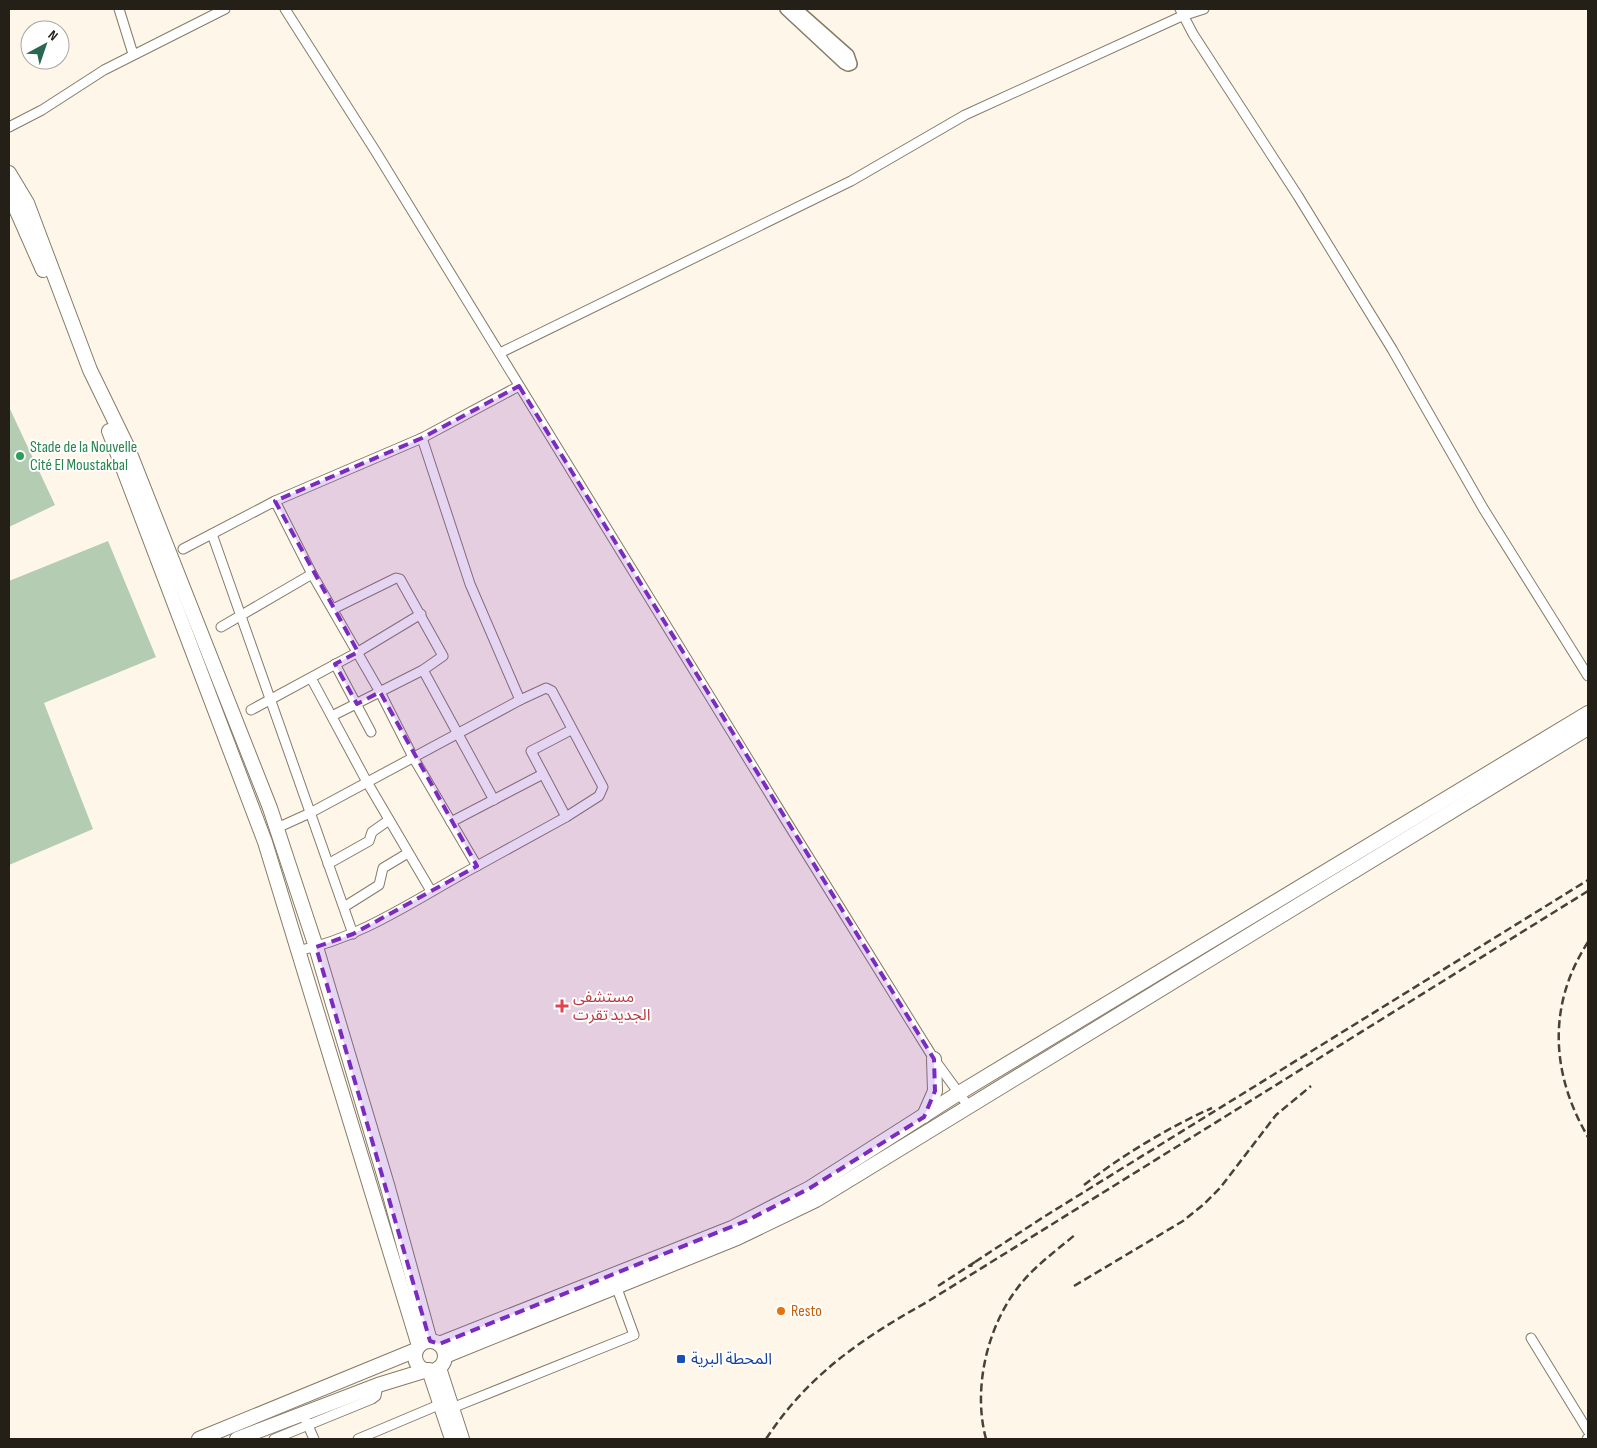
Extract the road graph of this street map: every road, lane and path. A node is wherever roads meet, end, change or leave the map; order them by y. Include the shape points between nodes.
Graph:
1 (119, 9) edge
2 (225, 9) edge
3 (285, 9) edge
4 (786, 9) edge
5 (796, 9) edge
6 (1204, 9) edge
7 (1181, 12) edge
8 (133, 54) junction
9 (9, 127) edge
10 (9, 173) edge
11 (9, 193) edge
12 (500, 353) junction
13 (519, 386) junction
14 (422, 438) junction
15 (122, 448) junction
16 (275, 501) junction
17 (150, 520) junction
18 (212, 534) junction
19 (183, 549) dead end
20 (312, 574) junction
21 (333, 609) junction
22 (421, 614) junction
23 (241, 616) junction
24 (221, 627) dead end
25 (358, 652) junction
26 (335, 664) junction
27 (424, 670) junction
28 (1588, 676) edge
29 (311, 678) junction
30 (380, 692) junction
31 (270, 700) junction
32 (520, 700) junction
33 (357, 704) junction
34 (251, 710) dead end
35 (1588, 714) edge
36 (332, 716) junction
37 (1588, 728) edge
38 (571, 730) junction
39 (371, 732) dead end
40 (456, 733) junction
41 (413, 757) junction
42 (543, 774) junction
43 (367, 782) junction
44 (494, 800) junction
45 (310, 813) junction
46 (566, 817) junction
47 (390, 820) junction
48 (451, 822) junction
49 (277, 828) junction
50 (408, 853) junction
51 (328, 864) junction
52 (477, 866) junction
53 (431, 891) junction
54 (344, 907) junction
55 (353, 934) junction
56 (316, 947) junction
57 (297, 951) junction
58 (1150, 987) junction
59 (934, 1059) junction
60 (959, 1093) junction
61 (969, 1107) junction
62 (924, 1117) junction
63 (614, 1281) junction
64 (1531, 1338) dead end
65 (430, 1356) junction
66 (447, 1406) junction
67 (306, 1420) junction
68 (1588, 1431) edge
69 (199, 1439) edge
70 (237, 1439) edge
71 (274, 1439) edge
72 (314, 1439) edge
73 (358, 1439) edge
74 (452, 1439) edge
75 (462, 1439) edge

1 - 8 street
2 - 8 street
3 - 12 street
4 - 5 street via 844,63 851,64 850,58
6 - 7 street
7 - 12 street via 965,115 851,181
7 - 28 street via 1392,349 1483,508
8 - 9 street
10 - 15 main road via 27,203
11 - 15 main road
12 - 13 street
13 - 14 street
13 - 59 street
14 - 16 street
14 - 32 street via 470,584
15 - 17 main road
16 - 18 street
16 - 20 street
17 - 49 main road
17 - 57 main road via 265,842
18 - 19 street
18 - 23 street
20 - 21 street
20 - 23 street
21 - 22 street via 398,578
21 - 25 street
22 - 25 street
22 - 27 street via 443,656
23 - 24 street
23 - 31 street
25 - 26 street
25 - 30 street
26 - 29 street
26 - 33 street
27 - 30 street
27 - 40 street
29 - 31 street
29 - 36 street
30 - 33 street
30 - 41 street
31 - 34 street
31 - 45 street
32 - 38 street via 549,689
32 - 40 street
33 - 36 street
33 - 39 street
35 - 58 main road
36 - 43 street
37 - 58 main road
38 - 42 street via 532,752
38 - 46 street via 603,787 599,796
40 - 41 street
40 - 44 street
41 - 43 street
41 - 48 street
42 - 44 street
42 - 46 street
43 - 45 street
43 - 47 street
44 - 48 street
45 - 49 street
45 - 51 street
46 - 52 street
47 - 50 street
47 - 51 street via 372,832 368,841
48 - 52 street
49 - 56 main road
50 - 53 street
50 - 54 street via 383,868 379,885
51 - 54 street
52 - 53 street
53 - 55 street
54 - 55 street
55 - 56 street
56 - 57 street
56 - 65 main road via 388,1188
57 - 65 main road
58 - 60 main road
58 - 61 main road
59 - 60 street
59 - 62 main road via 936,1087
60 - 61 street
60 - 62 main road
61 - 63 main road via 786,1217 738,1238
62 - 63 main road via 776,1206
63 - 65 main road
63 - 66 street via 634,1334
64 - 68 street
65 - 66 main road
65 - 67 main road
65 - 69 main road
66 - 73 street
66 - 74 main road
66 - 75 main road
67 - 70 main road
67 - 71 street
67 - 72 street

